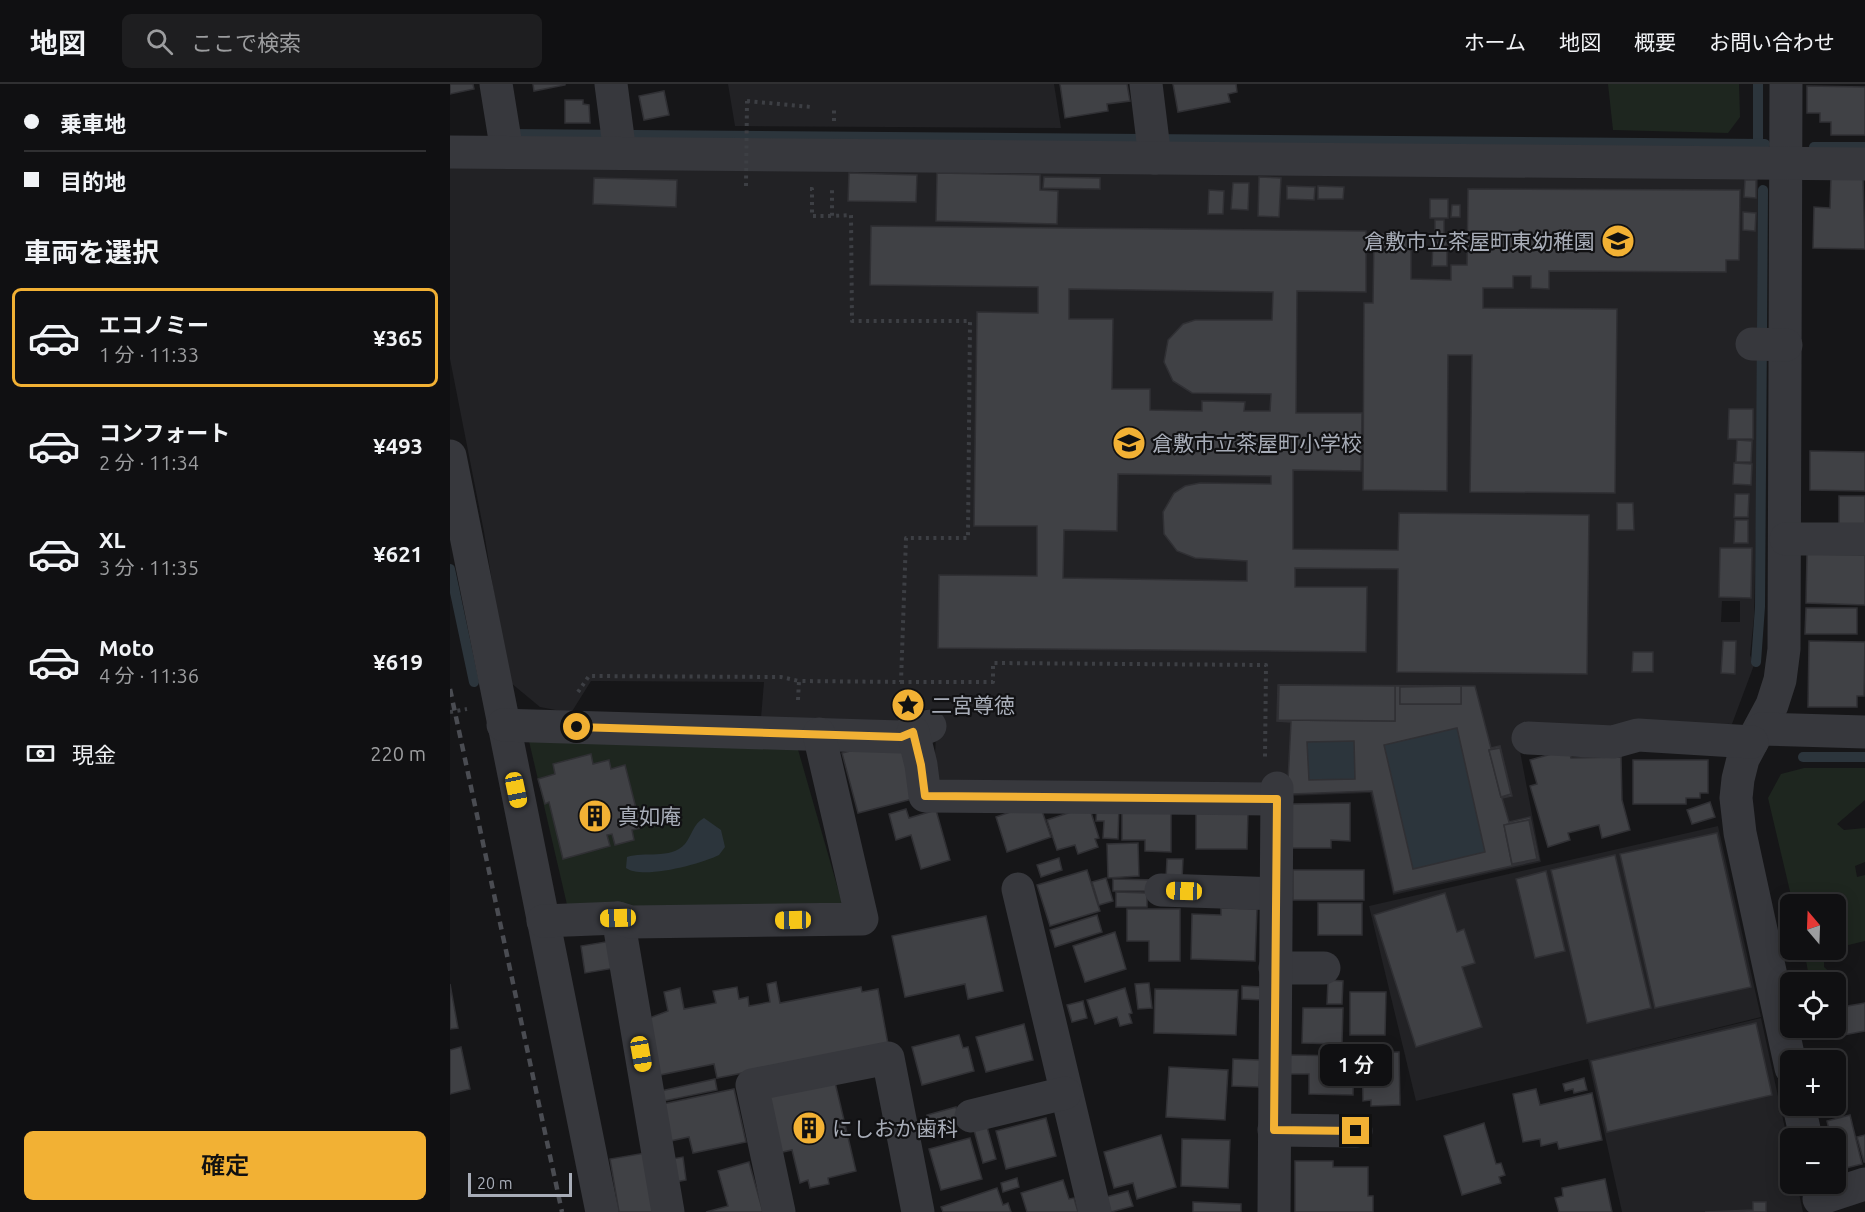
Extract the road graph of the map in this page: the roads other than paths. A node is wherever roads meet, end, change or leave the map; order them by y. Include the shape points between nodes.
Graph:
1 (496, 84) edge
2 (611, 84) edge
3 (1146, 84) edge
4 (1786, 84) edge
5 (505, 139) junction
6 (619, 140) junction
7 (1154, 144) junction
8 (450, 152) edge
9 (1785, 163) junction
10 (1865, 164) edge
11 (450, 456) edge
12 (1786, 539) junction
13 (1865, 539) edge
14 (503, 725) junction
15 (1865, 732) edge
16 (807, 734) junction
17 (1756, 736) junction
18 (1528, 738) dead end
19 (1018, 889) dead end
20 (1161, 890) dead end
21 (1276, 894) junction
22 (618, 918) junction
23 (543, 921) junction
24 (1275, 968) junction
25 (1324, 968) dead end
26 (1787, 1050) edge
27 (1065, 1093) junction
28 (971, 1116) dead end
29 (1274, 1130) junction
30 (1356, 1131) dead end
31 (1865, 1184) edge
32 (1819, 1198) edge
33 (602, 1212) edge
34 (668, 1212) edge
35 (778, 1212) edge
36 (918, 1212) edge
37 (1095, 1212) edge
38 (1274, 1212) edge

1 - 5 street
2 - 6 street
3 - 7 street
4 - 9 street
5 - 6 street
5 - 8 street
6 - 7 street via 833,155
7 - 9 street
9 - 10 street
9 - 12 street via 1770,344
11 - 14 street
12 - 13 street
12 - 17 street via 1780,680
14 - 16 street
14 - 23 street
15 - 17 street
16 - 21 street via 901,737 921,729 925,796 1273,782
16 - 22 street via 862,919 631,922
17 - 18 street via 1638,735 1612,742
17 - 26 street via 1738,779 1736,798 1740,833
19 - 27 street
20 - 21 street
21 - 24 street
22 - 23 street
22 - 34 street
23 - 33 street
24 - 25 street
24 - 29 street
27 - 28 street
27 - 37 street
29 - 30 street
29 - 38 street
31 - 32 street
35 - 36 street via 752,1085 888,1058

